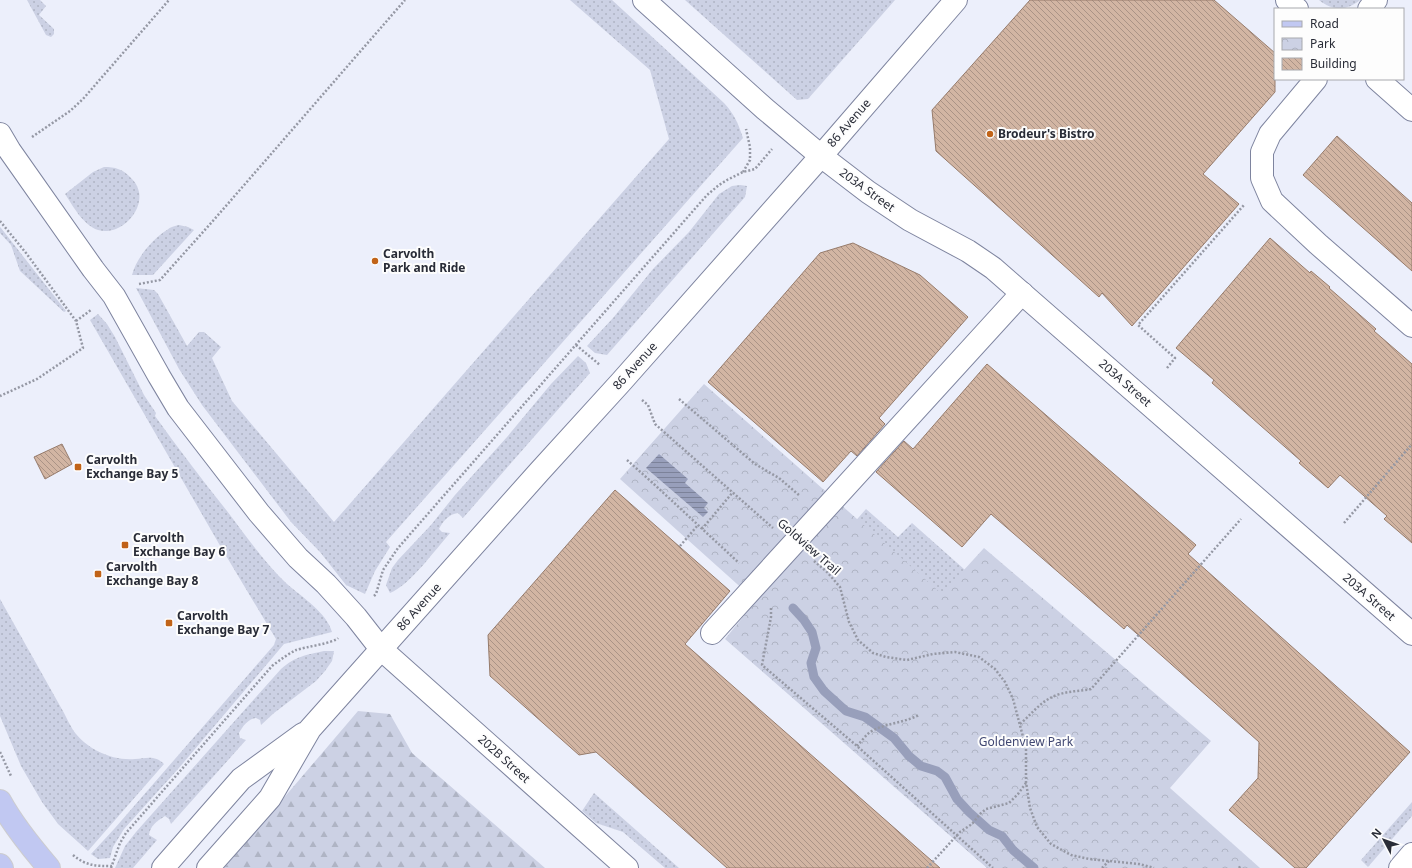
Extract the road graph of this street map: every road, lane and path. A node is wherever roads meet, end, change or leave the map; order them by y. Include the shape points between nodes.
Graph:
1 (169, 0) edge
2 (405, 0) edge
3 (644, 0) edge
4 (956, 0) edge
5 (1287, 0) edge
6 (1376, 0) edge
7 (1296, 8) edge
8 (1370, 8) edge
9 (1315, 80) edge
10 (1378, 80) edge
11 (1412, 110) edge
12 (5, 143) edge
13 (821, 156) junction
14 (743, 172) dead end
15 (1249, 199) dead end
16 (0, 221) edge
17 (135, 284) dead end
18 (1022, 293) junction
19 (1412, 326) edge
20 (576, 345) junction
21 (597, 363) dead end
22 (1167, 368) dead end
23 (0, 396) edge
24 (637, 396) dead end
25 (679, 399) dead end
26 (1412, 444) edge
27 (627, 460) dead end
28 (733, 492) junction
29 (820, 514) junction
30 (1242, 519) dead end
31 (1344, 522) dead end
32 (698, 525) junction
33 (702, 529) junction
34 (793, 543) junction
35 (680, 546) dead end
36 (758, 581) junction
37 (376, 594) dead end
38 (712, 633) dead end
39 (1412, 634) edge
40 (336, 641) dead end
41 (381, 649) junction
42 (919, 715) dead end
43 (1020, 724) junction
44 (310, 729) junction
45 (857, 746) junction
46 (1026, 782) junction
47 (0, 801) edge
48 (956, 835) junction
49 (1412, 854) edge
50 (1109, 860) junction
51 (0, 865) edge
52 (1241, 865) dead end
53 (2, 868) edge
54 (49, 868) edge
55 (111, 868) edge
56 (163, 868) edge
57 (208, 868) edge
58 (627, 868) edge
59 (927, 868) edge
60 (993, 868) edge
61 (1102, 868) edge
62 (1154, 868) edge
63 (1238, 868) edge
64 (1400, 868) edge

1 - 12 path via 70,111
2 - 17 path via 160,280
3 - 13 street, 203A Street
4 - 13 street, 86 Avenue
5 - 7 street
6 - 8 street
9 - 19 street via 1270,134 1262,152 1262,178 1272,201
10 - 11 street
12 - 41 street, 202B Street via 114,296 178,408 259,513 298,558 331,589
13 - 18 street, 203A Street via 910,220 968,251 993,268
13 - 41 street, 86 Avenue
14 - 20 path via 719,185 707,196
15 - 22 path via 1138,325 1176,358
16 - 23 path via 76,321 83,348 37,379
18 - 29 street
18 - 39 street, 203A Street
20 - 21 path
20 - 37 path via 398,548 383,570
24 - 28 path, Goldview Trail via 648,405 655,424
25 - 29 path via 755,464 779,478
26 - 31 path
27 - 32 path
28 - 33 path
28 - 34 path, Goldview Trail
29 - 34 street
30 - 43 path via 1091,689 1060,693 1048,698
32 - 33 path
32 - 35 path
33 - 36 path
34 - 36 street
34 - 43 path, Goldview Trail via 827,572 840,587 849,622 858,640 873,653 907,660 955,652 979,657 995,669 1005,682
36 - 38 street
36 - 45 path via 771,594 771,617 762,665
40 - 55 path via 296,650 272,666 130,828 120,843
41 - 44 street, 86 Avenue
41 - 58 street, 202B Street
42 - 45 path via 910,720 886,725 870,733
43 - 46 path, Goldview Trail via 1026,748
44 - 56 street, 86 Avenue via 241,779
44 - 57 street, 86 Avenue via 270,798
45 - 48 path
46 - 48 path via 1009,803 986,809 972,824
46 - 50 path, Goldview Trail via 1030,808 1037,827 1051,844 1071,855
47 - 54 main road
48 - 59 path
48 - 60 path
49 - 64 street
50 - 61 path
50 - 62 path, Goldview Trail
51 - 53 main road
52 - 63 path

